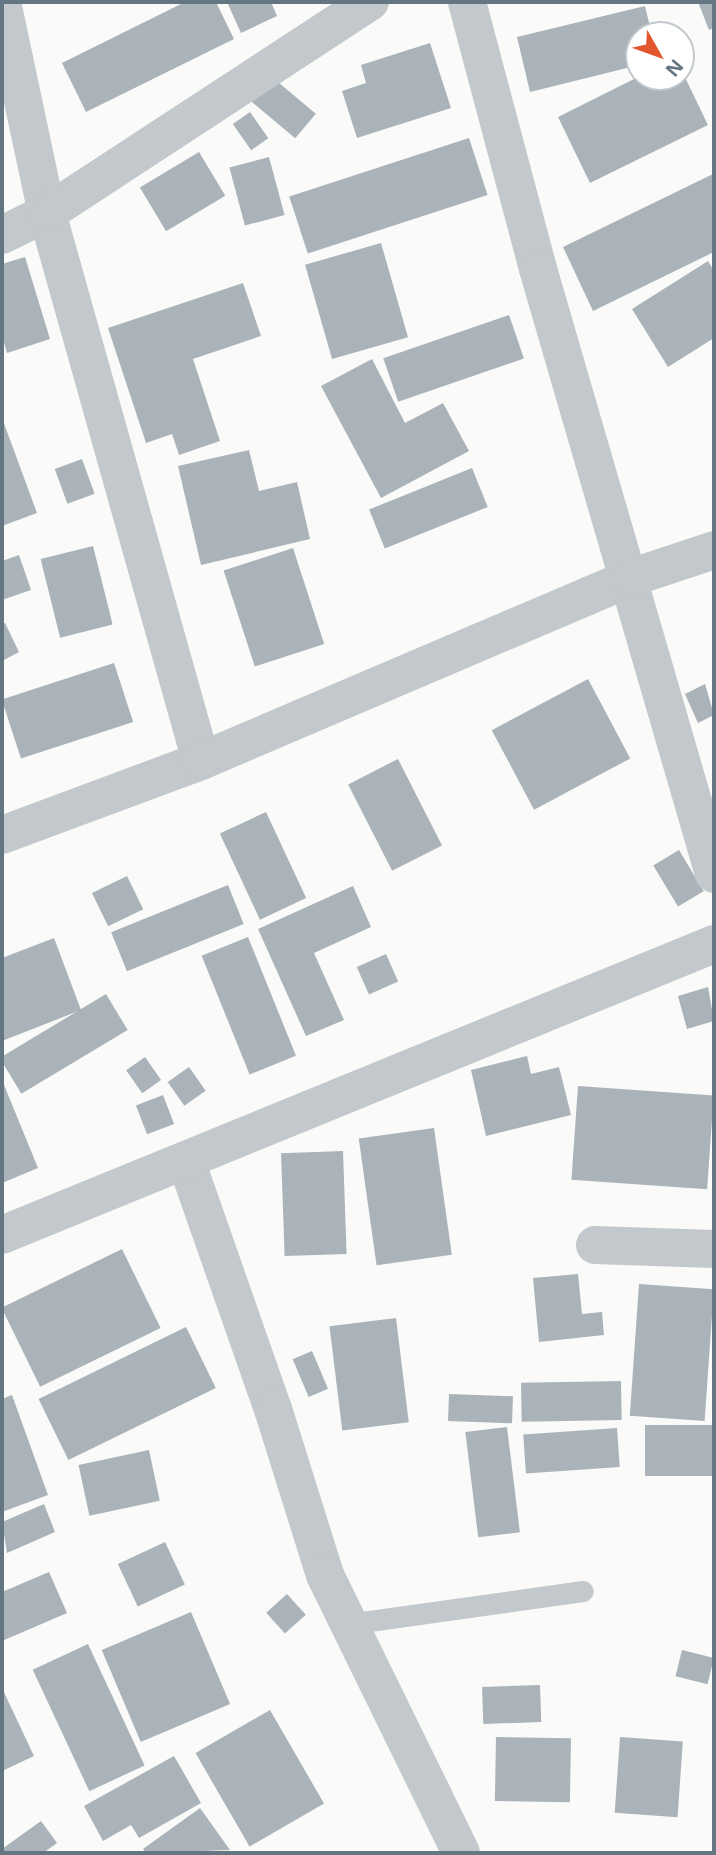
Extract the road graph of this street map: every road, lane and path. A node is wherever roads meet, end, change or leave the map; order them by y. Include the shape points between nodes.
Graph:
1 (2, 2) edge
2 (370, 2) edge
3 (467, 2) edge
4 (47, 213) junction
5 (2, 235) edge
6 (714, 550) edge
7 (630, 578) junction
8 (201, 761) junction
9 (2, 835) edge
10 (714, 874) edge
11 (714, 944) edge
12 (186, 1161) junction
13 (2, 1235) edge
14 (595, 1245) dead end
15 (714, 1249) edge
16 (583, 1591) dead end
17 (348, 1624) junction
18 (461, 1853) edge

1 - 4 street
2 - 4 street
3 - 7 street via 538,269
4 - 5 street
4 - 8 street
6 - 7 street
7 - 8 street
7 - 10 street
8 - 9 street
11 - 12 street
12 - 13 street
12 - 17 street via 273,1409 325,1575
14 - 15 street
16 - 17 lane
17 - 18 street

